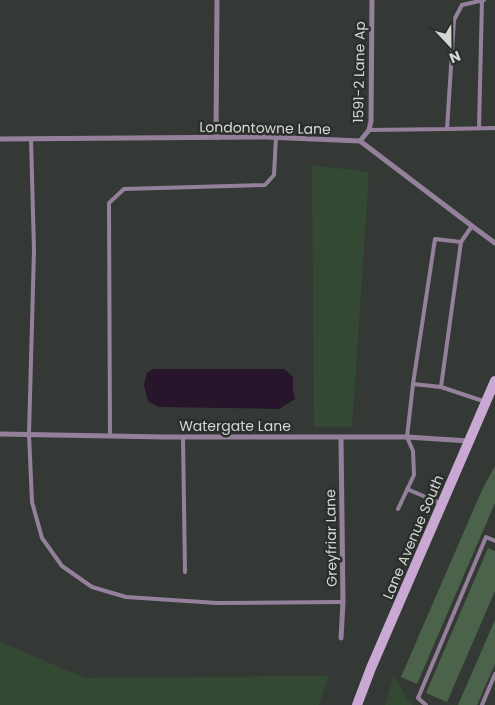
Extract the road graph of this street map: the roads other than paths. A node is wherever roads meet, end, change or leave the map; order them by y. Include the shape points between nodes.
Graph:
1 (217, 0) edge
2 (372, 0) edge
3 (483, 0) edge
4 (479, 128) junction
5 (495, 128) edge
6 (447, 129) junction
7 (369, 130) junction
8 (276, 137) junction
9 (216, 138) junction
10 (0, 139) edge
11 (31, 139) junction
12 (360, 141) junction
13 (472, 226) junction
14 (461, 242) junction
15 (495, 242) edge
16 (495, 381) edge
17 (413, 384) junction
18 (441, 387) junction
19 (486, 402) junction
20 (0, 434) edge
21 (29, 434) junction
22 (110, 436) junction
23 (183, 437) junction
24 (341, 438) junction
25 (407, 438) junction
26 (470, 441) junction
27 (407, 489) junction
28 (442, 504) junction
29 (398, 509) dead end
30 (495, 541) edge
31 (186, 572) dead end
32 (343, 602) junction
33 (341, 638) dead end
34 (495, 674) edge
35 (357, 705) edge
36 (426, 705) edge
37 (482, 705) edge

1 - 9 street
2 - 7 street, 1591-2 Lane Ap via 372,121
3 - 4 lane
3 - 6 lane via 462,5 454,20
4 - 5 lane
4 - 6 lane
6 - 7 lane
7 - 12 street, 1591-2 Lane Ap
8 - 9 street, Londontowne Lane
8 - 12 street, Londontowne Lane
8 - 22 lane via 274,175 265,185 124,188 109,203
9 - 11 street, Londontowne Lane
10 - 11 street, Londontowne Lane
11 - 21 lane via 34,250
12 - 13 street
13 - 14 lane
13 - 15 street
14 - 17 lane via 435,239
14 - 18 lane
16 - 19 main road, Lane Avenue South
17 - 18 lane
17 - 25 lane
18 - 19 lane
19 - 26 main road, Lane Avenue South
20 - 21 street, Watergate Lane
21 - 22 street, Watergate Lane
21 - 32 lane via 32,502 42,538 62,566 92,587 126,597 208,602
22 - 23 street, Watergate Lane
23 - 24 street, Watergate Lane
23 - 31 lane
24 - 25 street, Watergate Lane
24 - 32 street, Greyfriar Lane
25 - 26 street, Watergate Lane
25 - 27 lane via 413,451 414,475
26 - 28 main road, Lane Avenue South
27 - 28 lane
27 - 29 lane
28 - 35 main road, Lane Avenue South
30 - 36 lane via 486,537 418,698
32 - 33 street, Greyfriar Lane
34 - 37 lane

